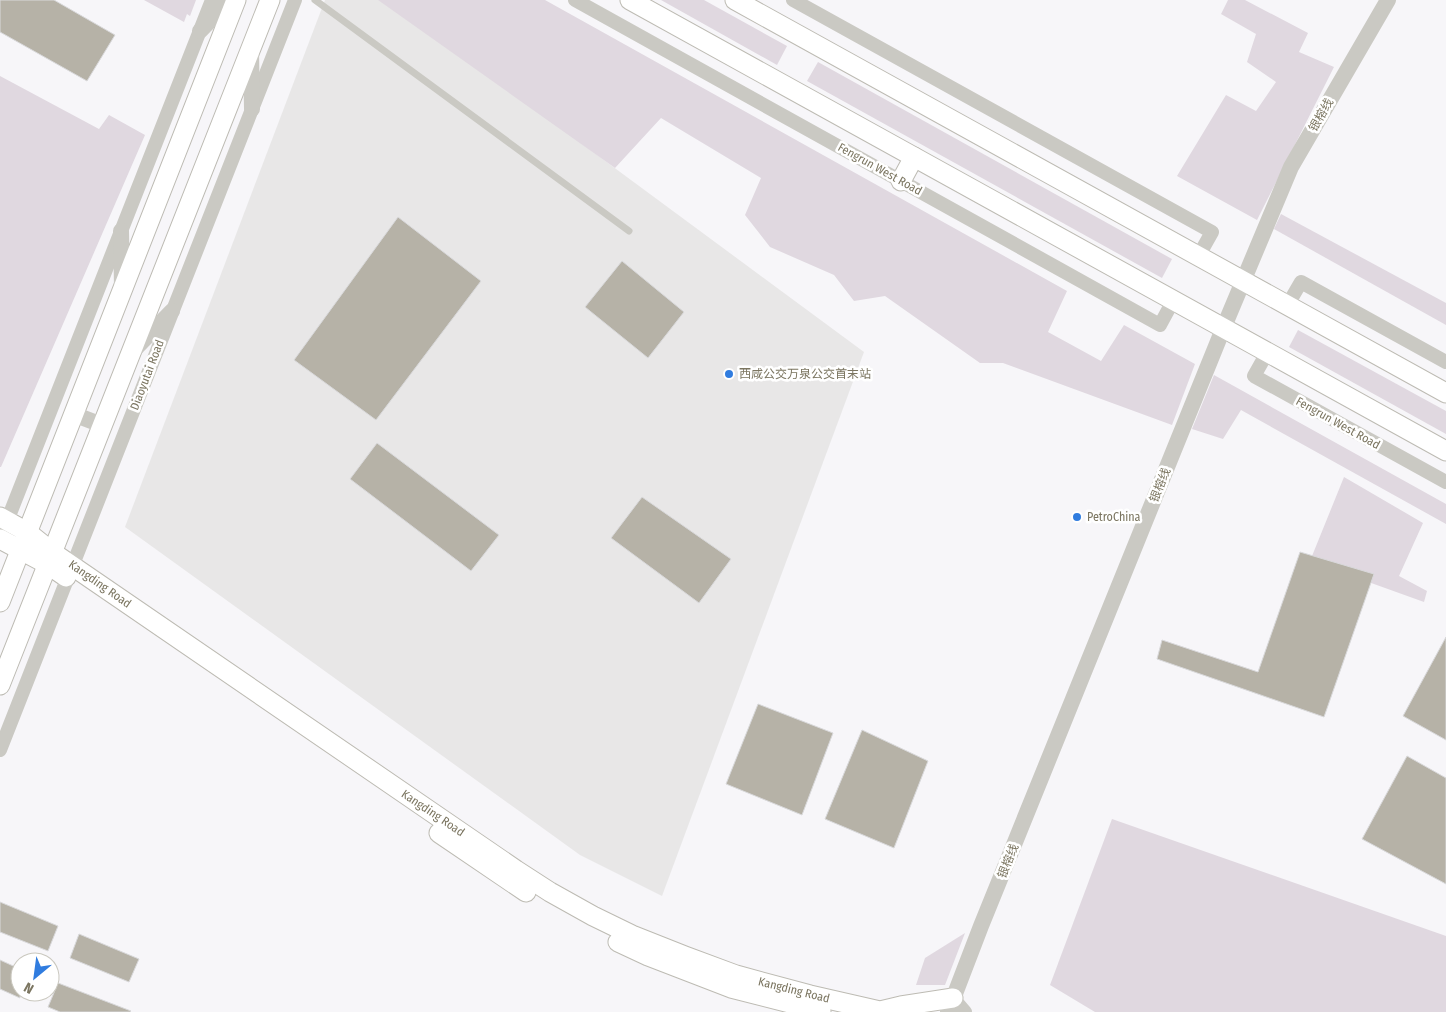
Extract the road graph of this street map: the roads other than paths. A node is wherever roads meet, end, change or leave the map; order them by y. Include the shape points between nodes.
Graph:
1 (212, 0) edge
2 (230, 0) edge
3 (236, 0) edge
4 (270, 0) edge
5 (295, 0) edge
6 (315, 0) edge
7 (575, 0) edge
8 (630, 0) edge
9 (734, 0) edge
10 (793, 0) edge
11 (1388, 0) edge
12 (200, 31) junction
13 (251, 50) junction
14 (252, 109) junction
15 (914, 157) junction
16 (901, 181) junction
17 (121, 231) junction
18 (628, 231) dead end
19 (1198, 257) junction
20 (1243, 282) junction
21 (122, 289) junction
22 (1173, 301) junction
23 (1287, 306) junction
24 (172, 311) junction
25 (1224, 329) junction
26 (131, 352) junction
27 (1267, 353) junction
28 (1446, 362) edge
29 (1446, 393) edge
30 (73, 414) junction
31 (102, 425) junction
32 (1446, 452) edge
33 (1446, 482) edge
34 (2, 529) edge
35 (27, 532) junction
36 (20, 550) junction
37 (50, 558) junction
38 (70, 572) junction
39 (0, 602) edge
40 (0, 685) edge
41 (0, 750) edge
42 (955, 1008) edge
43 (896, 1009) edge
44 (827, 1012) edge

1 - 12 street
2 - 12 street
3 - 21 main road
4 - 13 main road, Diaoyutai Road
5 - 14 street, Diaoyutai Road
6 - 18 lane
7 - 16 street, Fengrun West Road
8 - 15 main road
9 - 19 main road
10 - 19 street via 1212,232
11 - 20 street, 银榕线 via 1291,167
12 - 17 street
13 - 14 street
13 - 26 main road, Diaoyutai Road
14 - 24 street, Diaoyutai Road
15 - 16 main road
15 - 22 main road
16 - 22 street, Fengrun West Road via 1160,325
17 - 21 street
17 - 34 street
19 - 20 main road
20 - 23 main road
20 - 25 street, 银榕线
21 - 30 main road
22 - 25 main road
23 - 28 street via 1301,282
23 - 29 main road
24 - 26 street
24 - 38 street, Diaoyutai Road
25 - 27 main road
25 - 42 street, 银榕线 via 981,926
26 - 31 main road, Diaoyutai Road
27 - 32 main road
27 - 33 street, Fengrun West Road via 1254,376
30 - 31 street
30 - 35 main road
31 - 37 main road, Diaoyutai Road
34 - 35 main road, Kangding Road
34 - 36 main road, Kangding Road
35 - 36 main road
35 - 37 main road, Kangding Road
36 - 37 main road, Kangding Road
36 - 39 main road
37 - 38 main road, Kangding Road
37 - 40 main road, Diaoyutai Road
38 - 41 street, Diaoyutai Road
38 - 43 main road, Kangding Road via 516,870 593,916 736,975 880,1011
38 - 44 main road, Kangding Road via 504,878 576,921 648,956 713,981
42 - 43 main road, Kangding Road

